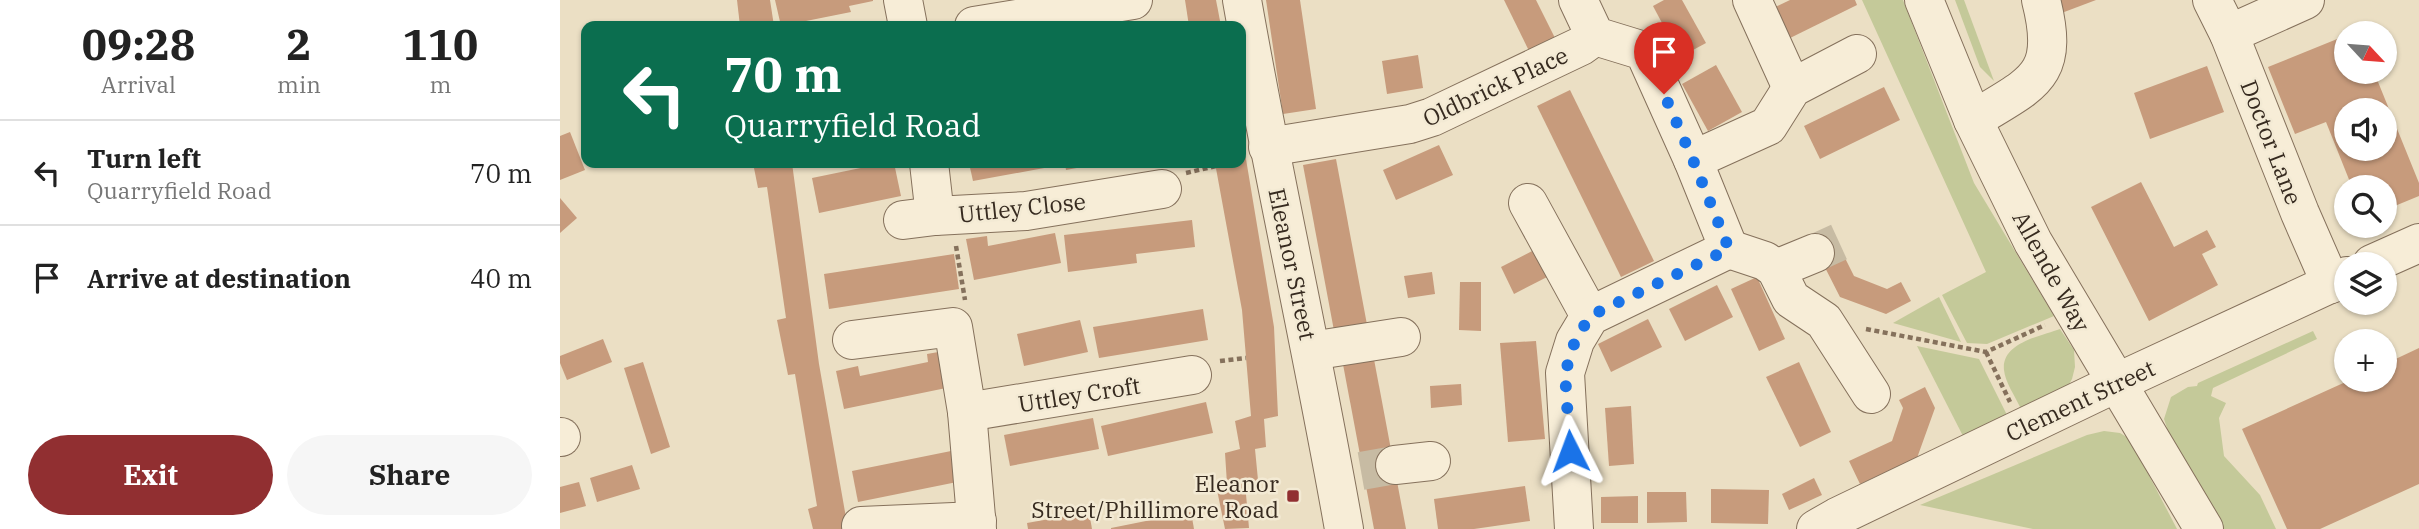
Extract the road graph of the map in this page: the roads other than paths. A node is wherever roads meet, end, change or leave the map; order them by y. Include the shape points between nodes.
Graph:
1 (903, 0) edge
2 (1133, 0) edge
3 (1242, 0) edge
4 (1578, 0) edge
5 (1752, 0) edge
6 (1924, 0) edge
7 (2041, 0) edge
8 (2212, 0) edge
9 (2305, 0) edge
10 (907, 21) edge
11 (1005, 21) edge
12 (1246, 21) edge
13 (1246, 23) edge
14 (2229, 34) junction
15 (1595, 36) junction
16 (1857, 54) dead end
17 (1792, 88) junction
18 (1973, 120) junction
19 (1268, 147) junction
20 (1693, 160) junction
21 (929, 168) edge
22 (1162, 189) dead end
23 (1528, 203) dead end
24 (2419, 243) edge
25 (1729, 249) junction
26 (1815, 253) tunnel mouth
27 (2397, 253) edge
28 (1776, 269) junction
29 (2334, 271) edge
30 (2334, 282) edge
31 (1590, 316) junction
32 (1401, 337) dead end
33 (852, 341) dead end
34 (1311, 351) junction
35 (1192, 375) dead end
36 (2116, 383) junction
37 (1871, 394) dead end
38 (967, 412) junction
39 (977, 525) edge
40 (861, 526) dead end
41 (1344, 529) edge
42 (1574, 529) edge
43 (1816, 529) edge
44 (2204, 529) edge

1 - 10 street
2 - 11 street
3 - 12 street, Eleanor Street
4 - 15 street
5 - 17 street
6 - 18 street, Allende Way
7 - 18 street via 2049,46 2042,70 2027,87
8 - 14 street, Doctor Lane
9 - 14 street
13 - 19 street, Eleanor Street
14 - 29 street, Doctor Lane via 2300,213
15 - 19 street, Oldbrick Place via 1432,117
15 - 20 street via 1644,51
16 - 17 street
17 - 20 street via 1768,126
18 - 36 street, Allende Way via 2033,242
19 - 34 street, Eleanor Street
20 - 25 street
21 - 22 street, Uttley Close via 930,217 1026,211
23 - 31 street
24 - 27 street
25 - 28 street
25 - 31 street
26 - 28 street
28 - 37 street via 1791,299 1824,321
30 - 36 street, Clement Street
31 - 42 street via 1575,341 1565,373
32 - 34 street
33 - 38 street via 953,327
34 - 41 street, Eleanor Street via 1380,468
35 - 38 street, Uttley Croft
36 - 43 street, Clement Street
36 - 44 street, Allende Way
38 - 39 street
39 - 40 street

